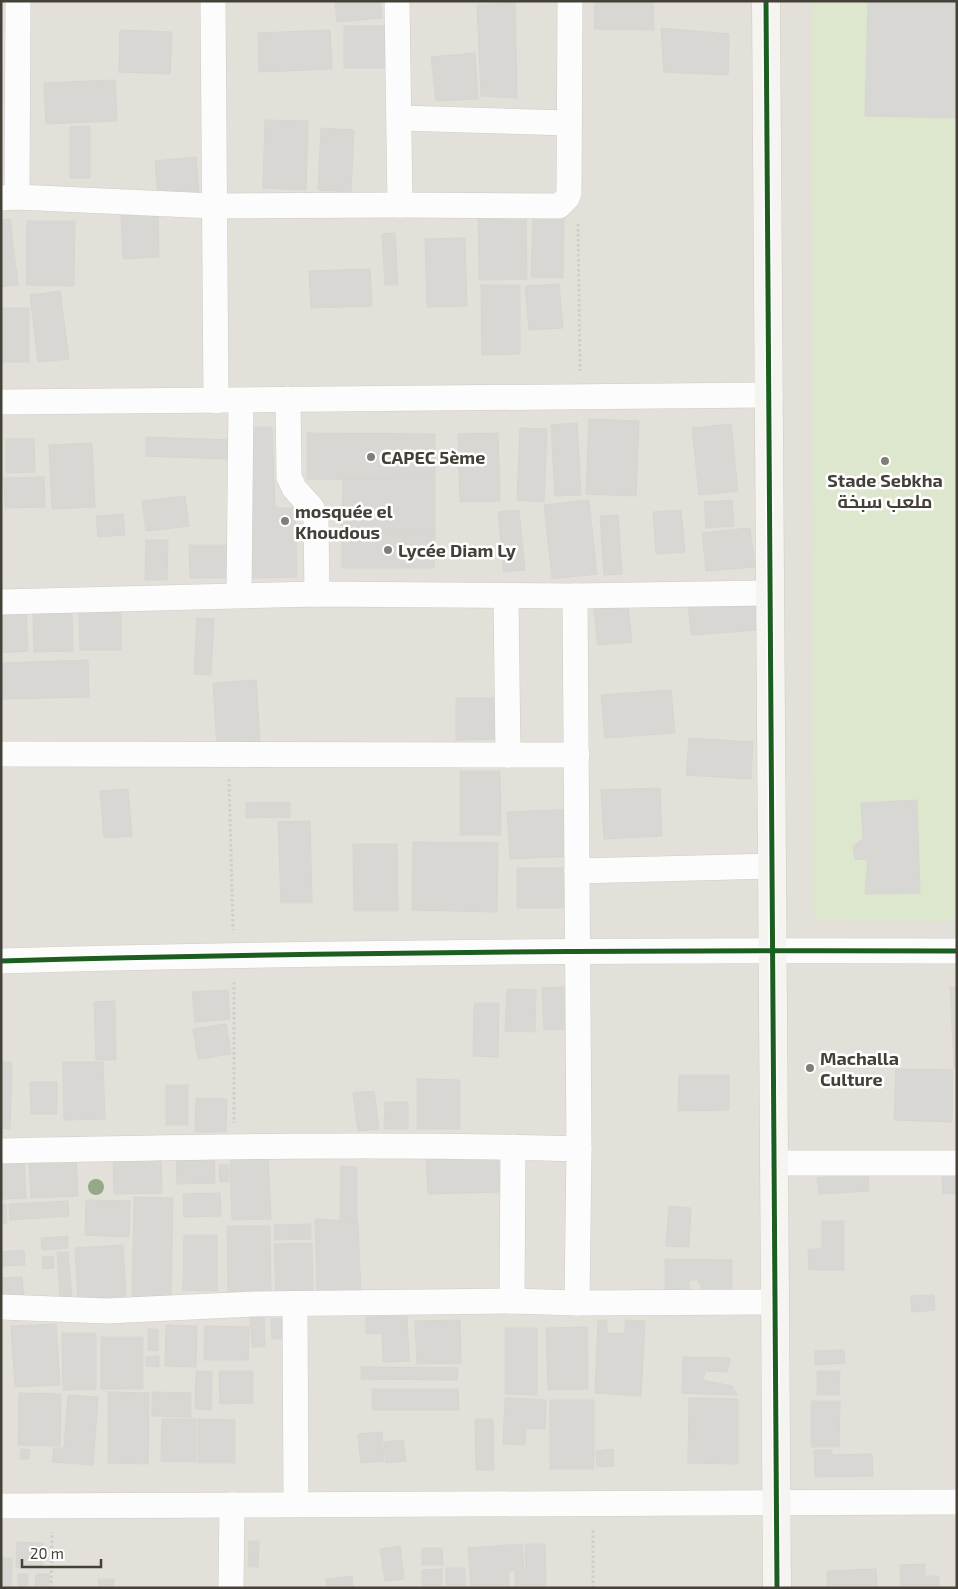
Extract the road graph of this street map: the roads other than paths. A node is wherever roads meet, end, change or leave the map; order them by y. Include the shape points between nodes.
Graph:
1 (18, 1) edge
2 (214, 1) edge
3 (397, 1) edge
4 (570, 1) edge
5 (766, 1) edge
6 (9, 118) edge
7 (399, 118) junction
8 (568, 123) junction
9 (9, 198) edge
10 (400, 204) junction
11 (214, 206) junction
12 (770, 395) junction
13 (288, 399) junction
14 (216, 401) junction
15 (241, 401) junction
16 (1, 402) edge
17 (316, 594) junction
18 (770, 594) junction
19 (239, 595) junction
20 (506, 596) junction
21 (575, 596) junction
22 (1, 602) edge
23 (1, 754) edge
24 (508, 755) junction
25 (577, 755) junction
26 (772, 866) junction
27 (577, 872) junction
28 (772, 950) junction
29 (577, 951) junction
30 (957, 951) edge
31 (1, 960) edge
32 (512, 1147) junction
33 (579, 1150) junction
34 (1, 1151) edge
35 (774, 1163) junction
36 (957, 1163) edge
37 (512, 1301) junction
38 (775, 1302) junction
39 (577, 1303) junction
40 (295, 1304) junction
41 (1, 1307) edge
42 (776, 1502) junction
43 (957, 1502) edge
44 (232, 1504) junction
45 (296, 1504) junction
46 (1, 1506) edge
47 (231, 1588) edge
48 (777, 1588) edge

1 - 6 street
2 - 11 street
3 - 7 street
4 - 8 street
5 - 12 street
6 - 9 street
7 - 8 street
7 - 10 street
8 - 10 street via 569,193 559,206
9 - 11 street
10 - 11 street
11 - 14 street
12 - 13 street
12 - 18 street
13 - 15 street
13 - 17 street via 289,477 294,488 312,508 316,519
14 - 15 street
14 - 16 street
15 - 19 street
17 - 19 street
17 - 20 street
18 - 21 street
18 - 26 street
19 - 22 street
20 - 21 street
20 - 24 street
21 - 25 street
23 - 24 street
24 - 25 street
25 - 27 street
26 - 27 street
26 - 28 street
27 - 29 street
28 - 29 street
28 - 30 street
28 - 35 street
29 - 31 street
29 - 33 street
32 - 33 street
32 - 34 street via 234,1146
32 - 37 street
33 - 39 street
35 - 36 street
35 - 38 street
37 - 39 street
37 - 40 street
38 - 39 street
38 - 42 street
40 - 41 street via 107,1311
40 - 45 street
42 - 43 street
42 - 45 street
42 - 48 street
44 - 45 street
44 - 46 street
44 - 47 street

